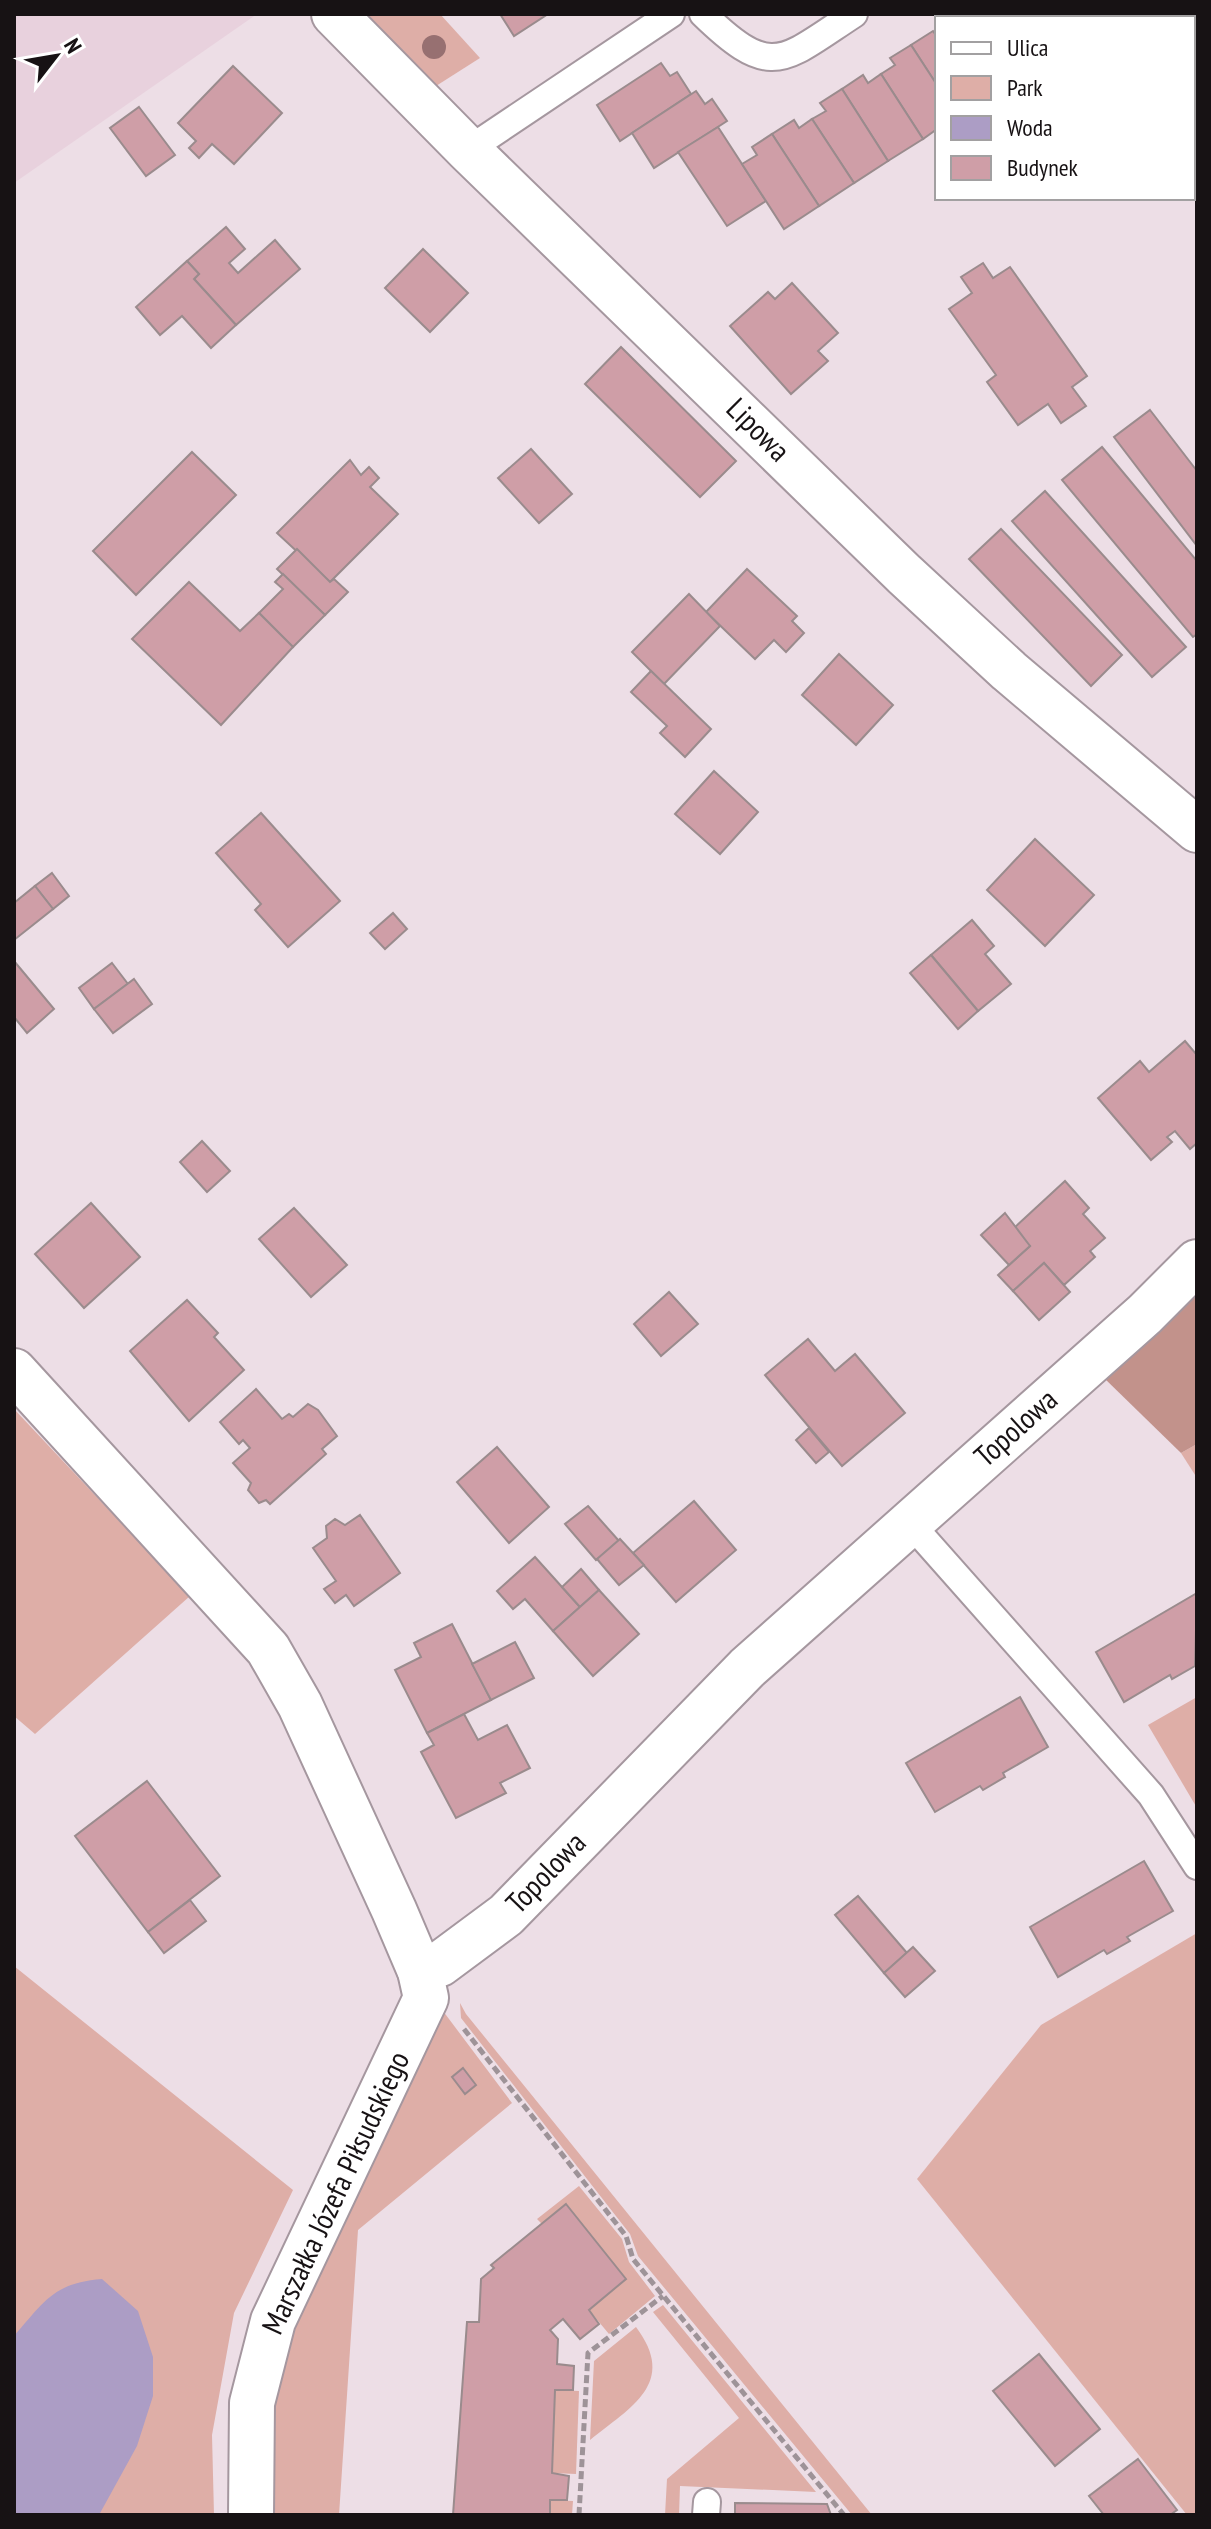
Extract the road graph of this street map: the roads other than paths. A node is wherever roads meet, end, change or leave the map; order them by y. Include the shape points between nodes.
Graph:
1 (334, 14) edge
2 (671, 14) edge
3 (703, 14) edge
4 (854, 14) edge
5 (468, 150) junction
6 (1196, 827) edge
7 (1197, 1262) edge
8 (14, 1371) edge
9 (910, 1523) junction
10 (1197, 1866) edge
11 (430, 1967) junction
12 (251, 2515) edge

1 - 5 street, Lipowa
2 - 5 lane
3 - 4 lane via 733,43 755,56 778,59
5 - 6 street, Lipowa via 904,574 1009,671
7 - 9 street, Topolowa
8 - 11 street via 268,1649
9 - 10 lane via 1151,1795
9 - 11 street, Topolowa via 747,1668 506,1915
11 - 12 street, Marszałka Józefa Piłsudskiego via 426,1998 291,2281 259,2363 249,2443

